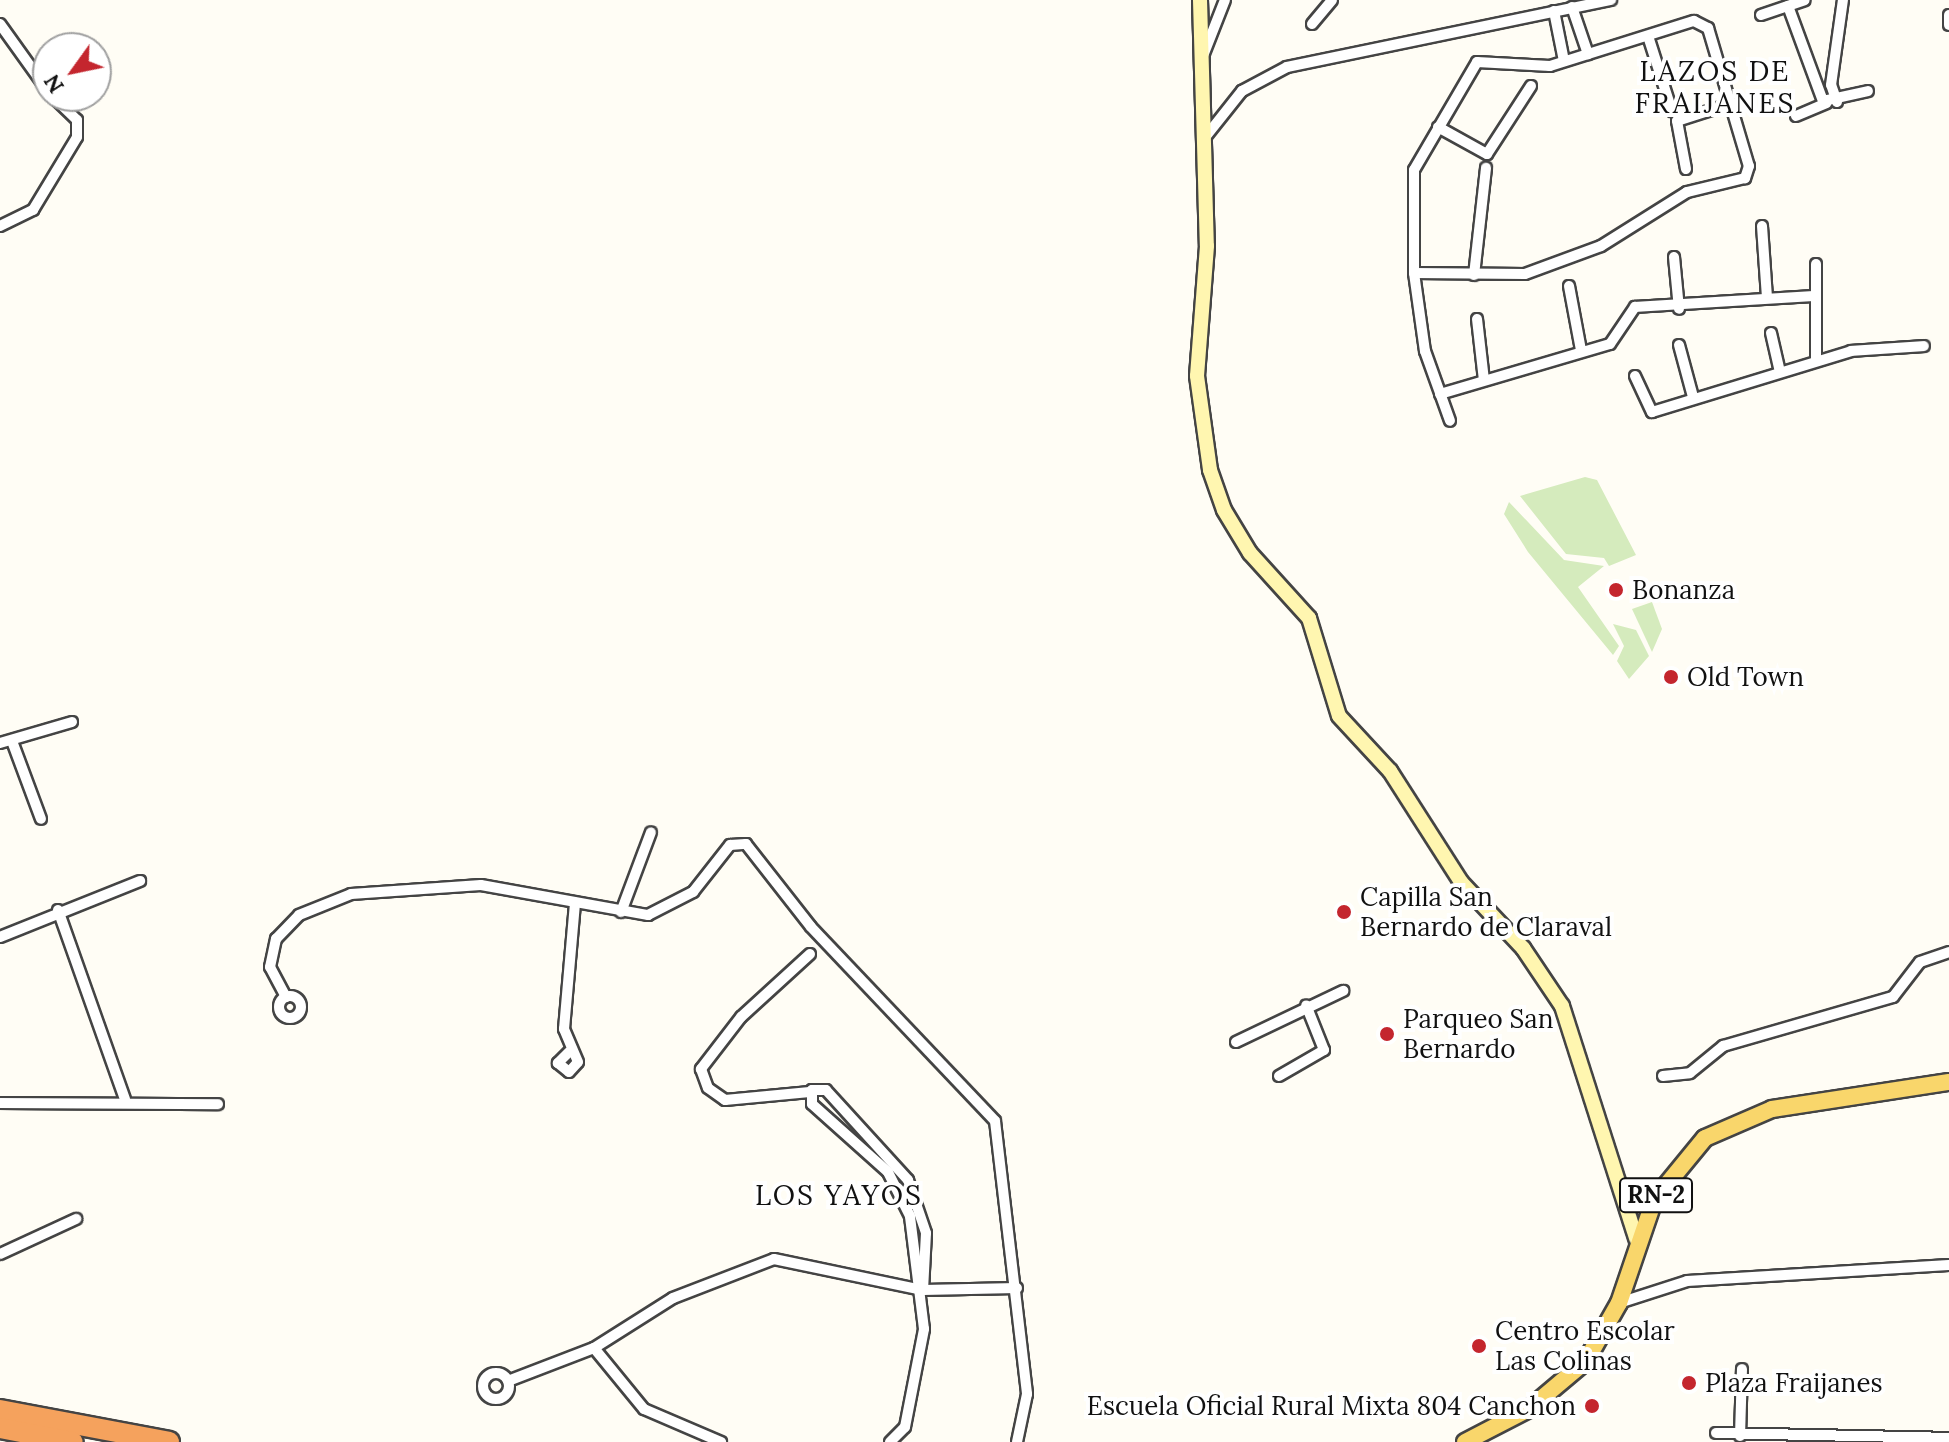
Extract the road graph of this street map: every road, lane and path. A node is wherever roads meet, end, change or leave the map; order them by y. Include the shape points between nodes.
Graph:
1 (1200, 0) edge
2 (1222, 0) edge
3 (1332, 0) edge
4 (1611, 0) edge
5 (1805, 0) edge
6 (1843, 0) edge
7 (1788, 6) junction
8 (1572, 7) junction
9 (1554, 11) junction
10 (1761, 15) dead end
11 (1949, 15) edge
12 (0, 24) edge
13 (1312, 24) dead end
14 (1949, 25) edge
15 (1648, 36) junction
16 (1588, 54) junction
17 (1203, 58) junction
18 (1564, 61) junction
19 (32, 69) edge
20 (1531, 86) dead end
21 (1868, 91) dead end
22 (1832, 102) junction
23 (1733, 103) junction
24 (1672, 111) dead end
25 (69, 112) edge
26 (1796, 116) dead end
27 (1438, 127) junction
28 (1201, 141) junction
29 (1486, 168) dead end
30 (1686, 169) dead end
31 (0, 226) edge
32 (1762, 226) dead end
33 (1674, 257) dead end
34 (1816, 264) dead end
35 (1414, 273) junction
36 (1474, 275) junction
37 (1569, 286) dead end
38 (1813, 296) junction
39 (1767, 298) junction
40 (1679, 309) junction
41 (1477, 319) dead end
42 (1771, 333) dead end
43 (1679, 345) dead end
44 (1924, 346) dead end
45 (1581, 350) junction
46 (1816, 360) junction
47 (1780, 371) junction
48 (1635, 376) dead end
49 (1484, 380) junction
50 (1440, 394) junction
51 (1693, 397) junction
52 (1450, 421) dead end
53 (72, 722) dead end
54 (6, 742) edge
55 (41, 819) dead end
56 (651, 832) dead end
57 (140, 881) dead end
58 (575, 902) junction
59 (58, 910) junction
60 (621, 912) junction
61 (0, 937) edge
62 (1949, 952) edge
63 (810, 954) dead end
64 (1343, 991) dead end
65 (286, 997) dead end
66 (1306, 1005) junction
67 (1236, 1042) dead end
68 (569, 1052) dead end
69 (1279, 1076) dead end
70 (1663, 1076) dead end
71 (1949, 1082) edge
72 (810, 1092) junction
73 (125, 1099) junction
74 (0, 1103) edge
75 (218, 1104) dead end
76 (76, 1219) dead end
77 (1636, 1238) junction
78 (0, 1254) edge
79 (1949, 1265) edge
80 (1017, 1288) junction
81 (923, 1290) junction
82 (1619, 1303) junction
83 (594, 1348) junction
84 (1742, 1369) dead end
85 (508, 1381) dead end
86 (0, 1410) edge
87 (0, 1428) edge
88 (1716, 1433) dead end
89 (1740, 1436) junction
90 (1949, 1438) edge
91 (73, 1442) edge
92 (169, 1442) edge
93 (721, 1442) edge
94 (890, 1442) edge
95 (1017, 1442) edge
96 (1465, 1442) edge

1 - 17 street
2 - 17 street
3 - 13 street
4 - 8 street
5 - 7 street
6 - 22 street
7 - 10 street
7 - 22 street
8 - 9 street
8 - 16 street
9 - 18 street
9 - 28 street via 1452,38 1287,67 1242,91
11 - 14 street
12 - 19 street
15 - 16 street
15 - 23 street via 1704,22
15 - 24 street
16 - 18 street
17 - 28 street
18 - 27 street via 1535,67 1477,62
20 - 27 street via 1487,154
21 - 22 street
22 - 26 street
23 - 30 street via 1677,121
23 - 36 street via 1749,169 1742,180 1687,192 1601,246 1525,274
25 - 31 street via 77,120 77,137 33,210
27 - 35 street via 1414,170
28 - 77 street via 1207,246 1197,376 1210,470 1224,510 1250,553 1309,618 1339,716 1390,771 1461,882 1532,959 1562,1006
29 - 36 street
32 - 39 street
33 - 40 street
34 - 38 street
35 - 36 street
35 - 50 street
37 - 45 street
38 - 39 street
38 - 46 street
39 - 40 street
40 - 45 street via 1635,307 1617,340
41 - 49 street
42 - 47 street
43 - 51 street
44 - 46 street
45 - 49 street
46 - 47 street
47 - 51 street
48 - 51 street via 1652,412
49 - 50 street
50 - 52 street
53 - 54 street
54 - 55 street
56 - 60 street
57 - 59 street
58 - 60 street
58 - 65 street via 481,885 351,894 299,915 276,939 270,967
58 - 68 street via 563,982
59 - 61 street
59 - 73 street
60 - 80 street via 648,915 674,906 730,845 746,844 760,855 811,927 995,1121
62 - 70 street via 1920,962 1893,997 1723,1046 1690,1073
63 - 72 street via 741,1017 701,1069 708,1088 725,1100
64 - 66 street
66 - 67 street
66 - 69 street via 1324,1050
71 - 77 main road, RN-2 via 1772,1109 1723,1126 1672,1170
72 - 81 street via 812,1104 888,1172 900,1193
72 - 81 street via 826,1090 908,1180 926,1233
73 - 74 street
73 - 75 street
76 - 78 street
77 - 82 main road, RN-2
79 - 82 street via 1687,1281
80 - 81 street
80 - 95 street via 1027,1394
81 - 83 street via 774,1259 673,1298
81 - 94 street via 917,1384 905,1427
82 - 96 main road, RN-2 via 1601,1340 1564,1383
83 - 85 street
83 - 93 street via 644,1409
84 - 89 street
86 - 92 highway
87 - 91 highway
88 - 89 street
89 - 90 street

